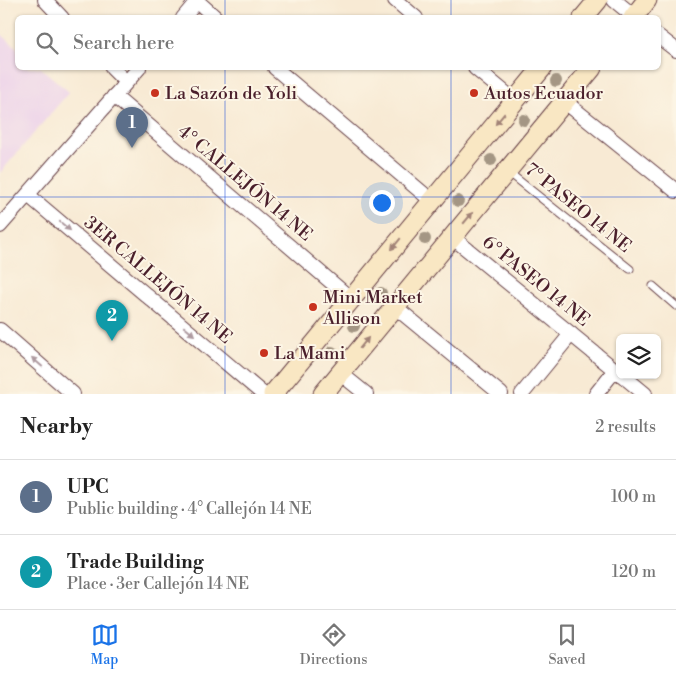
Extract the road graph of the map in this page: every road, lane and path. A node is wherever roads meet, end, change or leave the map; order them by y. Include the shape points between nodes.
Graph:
1 (45, 0) edge
2 (395, 0) edge
3 (598, 0) edge
4 (614, 0) edge
5 (647, 0) edge
6 (197, 1) edge
7 (59, 15) edge
8 (185, 15) edge
9 (213, 15) edge
10 (412, 15) edge
11 (586, 15) edge
12 (632, 15) edge
13 (636, 15) edge
14 (661, 38) edge
15 (676, 50) edge
16 (114, 70) edge
17 (137, 70) edge
18 (277, 70) edge
19 (477, 70) edge
20 (540, 70) edge
21 (590, 70) edge
22 (126, 82) junction
23 (114, 96) junction
24 (515, 101) junction
25 (564, 102) junction
26 (507, 170) junction
27 (676, 191) edge
28 (28, 195) junction
29 (432, 201) junction
30 (0, 226) edge
31 (452, 236) junction
32 (630, 269) dead end
33 (653, 286) dead end
34 (351, 298) junction
35 (394, 306) junction
36 (676, 306) edge
37 (0, 330) edge
38 (571, 334) junction
39 (616, 371) edge
40 (340, 373) junction
41 (616, 376) edge
42 (626, 379) edge
43 (73, 394) edge
44 (263, 394) edge
45 (273, 394) edge
46 (322, 394) edge
47 (366, 394) edge
48 (501, 394) edge
49 (522, 394) edge
50 (596, 394) edge
51 (645, 394) edge

1 - 7 street
2 - 10 street
3 - 11 street
4 - 12 street
5 - 13 street
6 - 8 street
6 - 9 street
14 - 15 street
16 - 22 street
17 - 22 street
18 - 29 street
19 - 24 street
20 - 24 street
21 - 25 street
22 - 23 street
23 - 28 street
23 - 34 street, 4° CALLEJÓN 14 NE
24 -> 29 street
25 - 26 street
25 - 27 street
31 -> 26 street
26 - 32 lane, 7° PASEO 14 NE
28 - 30 street
28 -> 44 street, 3ER CALLEJÓN 14 NE
29 -> 34 street
31 - 35 street
31 - 38 street, 6° PASEO 14 NE
33 - 36 lane
34 - 45 street
40 -> 35 street
35 - 48 street
43 -> 37 street
38 - 39 street, 6° PASEO 14 NE
38 - 49 street
40 - 46 street
40 - 47 street
41 - 50 street
42 - 51 street, 6° PASEO 14 NE

